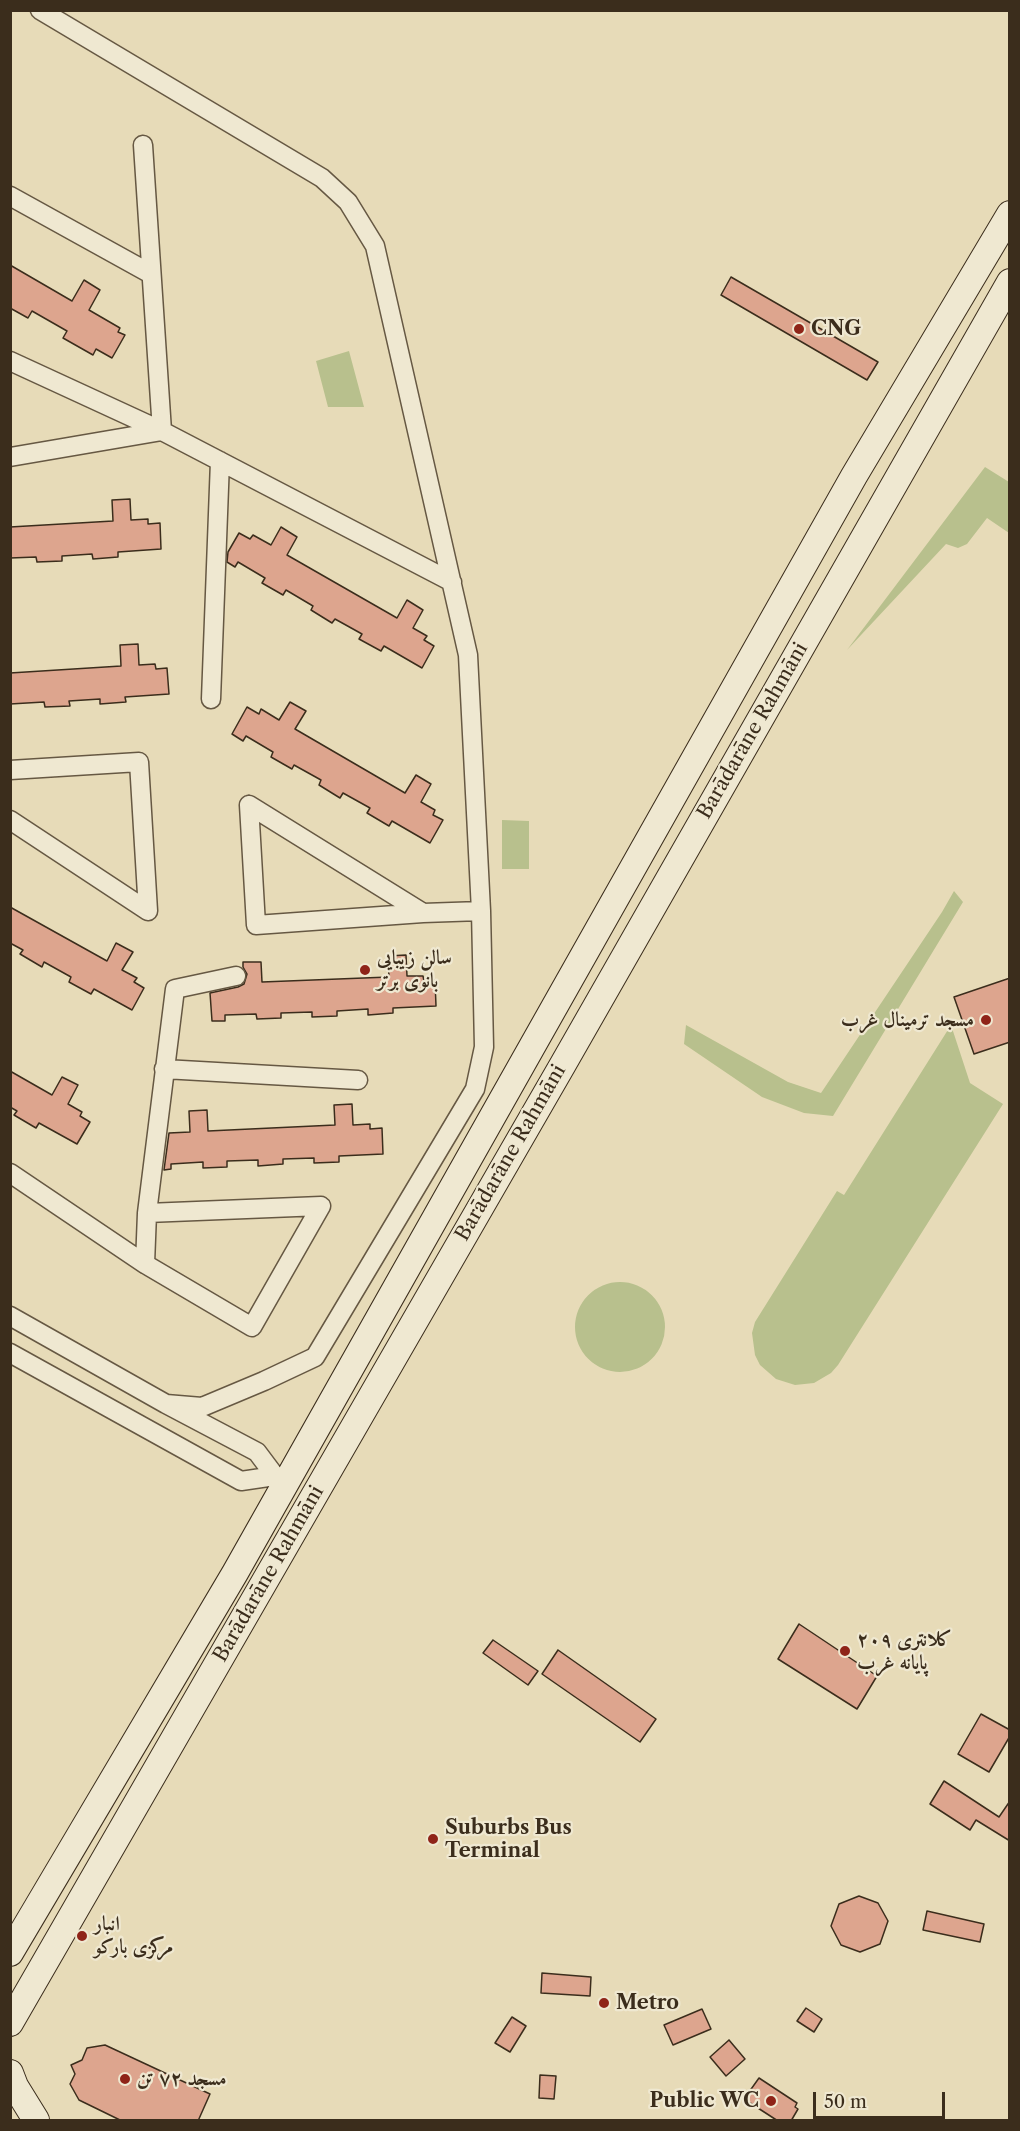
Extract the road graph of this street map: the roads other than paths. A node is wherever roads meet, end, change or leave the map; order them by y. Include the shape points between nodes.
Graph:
1 (40, 10) edge
2 (143, 145) dead end
3 (10, 196) edge
4 (1010, 214) edge
5 (151, 274) junction
6 (1010, 282) edge
7 (10, 361) edge
8 (162, 431) junction
9 (10, 457) edge
10 (220, 461) junction
11 (452, 582) junction
12 (211, 699) dead end
13 (10, 770) edge
14 (10, 820) edge
15 (481, 912) junction
16 (423, 914) junction
17 (236, 976) dead end
18 (164, 1069) junction
19 (358, 1080) dead end
20 (10, 1173) edge
21 (147, 1213) junction
22 (145, 1264) junction
23 (10, 1316) edge
24 (10, 1353) edge
25 (166, 1404) junction
26 (219, 1430) junction
27 (202, 1459) junction
28 (280, 1479) junction
29 (10, 1953) edge
30 (10, 2024) edge
31 (10, 2073) edge
32 (36, 2121) edge

1 - 11 street via 322,178 348,202 375,246
2 - 5 street
3 - 5 street
4 - 28 main road, Barādarāne Rahmāni via 854,476
5 - 8 street
6 - 30 main road, Barādarāne Rahmāni
7 - 8 street
8 - 9 street
8 - 10 street
10 - 11 street
10 - 12 street
11 - 15 street via 468,655
13 - 14 street via 139,762 148,911
15 - 16 street
15 - 25 street via 484,1047 475,1089 315,1357 202,1407
16 - 16 street via 256,925 249,805 317,847
17 - 18 street via 175,989
18 - 19 street
18 - 21 street
20 - 22 street
21 - 22 street
21 - 22 street via 321,1206 252,1327
23 - 25 street
24 - 27 street
25 - 26 street
26 - 27 street
26 - 28 street via 257,1452
27 - 28 street via 241,1481
28 - 29 main road, Barādarāne Rahmāni via 235,1573
31 - 32 main road

